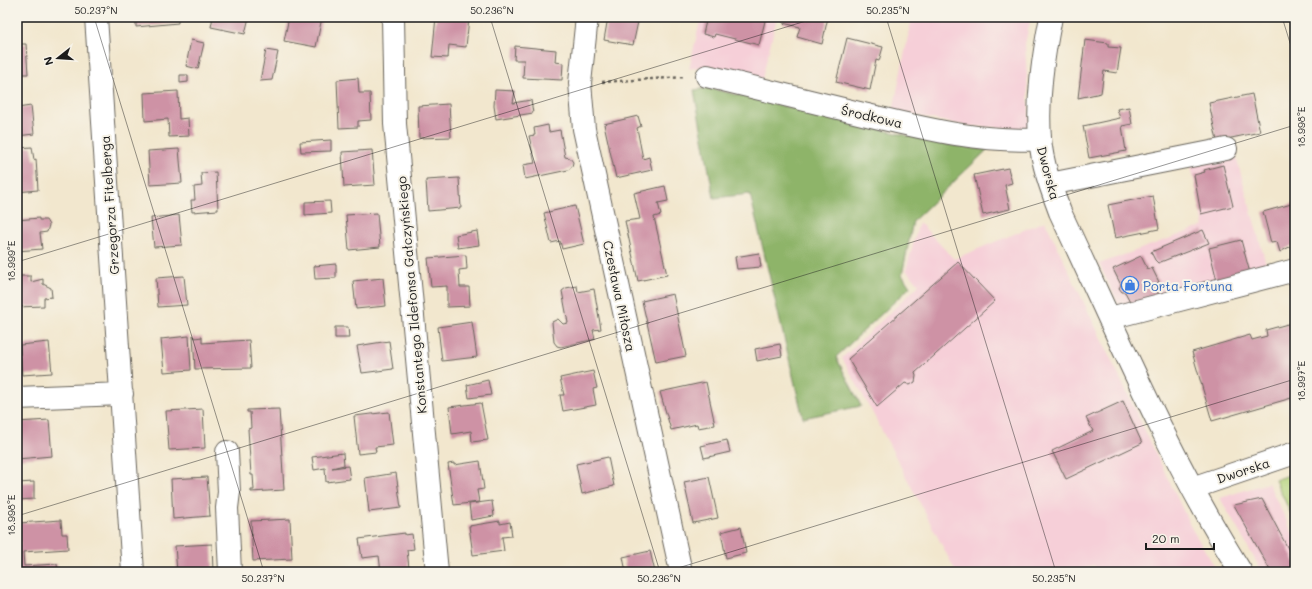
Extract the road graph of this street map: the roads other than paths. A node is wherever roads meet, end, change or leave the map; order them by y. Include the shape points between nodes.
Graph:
1 (96, 17) edge
2 (393, 17) edge
3 (587, 17) edge
4 (1051, 17) edge
5 (707, 76) road end
6 (1040, 139) junction
7 (1226, 149) dead end
8 (1050, 184) junction
9 (1295, 270) edge
10 (1110, 318) junction
11 (122, 394) junction
12 (17, 398) edge
13 (227, 452) dead end
14 (1295, 453) edge
15 (1192, 488) junction
16 (133, 572) edge
17 (230, 572) edge
18 (437, 572) edge
19 (681, 572) edge
20 (1240, 572) edge

1 - 11 street, Grzegorza Fitelberga
2 - 18 street, Konstantego Ildefonsa Gałczyńskiego via 395,124
3 - 19 street, Czesława Miłosza via 580,83 584,129
4 - 6 street, Dworska via 1039,97
5 - 6 street, Środkowa via 939,132 1018,141
6 - 8 street, Dworska
7 - 8 street
8 - 10 street, Dworska via 1060,212
9 - 10 street
10 - 15 street, Dworska via 1167,441
11 - 12 street
11 - 16 street, Grzegorza Fitelberga
13 - 17 street via 229,492 226,508
14 - 15 street, Dworska
15 - 20 street, Dworska

